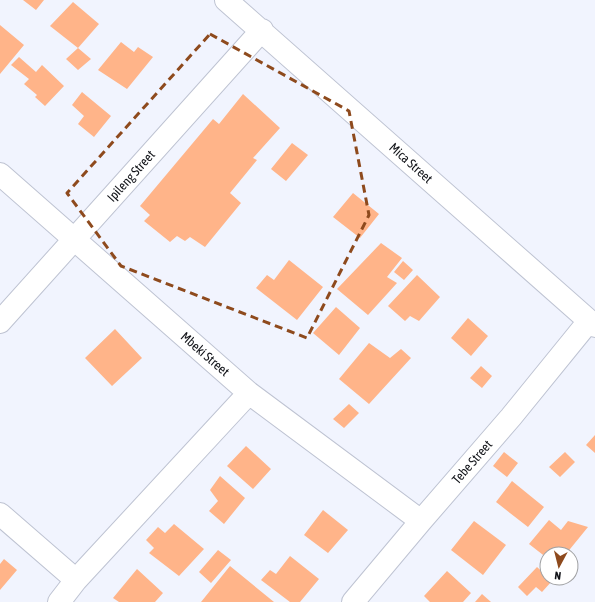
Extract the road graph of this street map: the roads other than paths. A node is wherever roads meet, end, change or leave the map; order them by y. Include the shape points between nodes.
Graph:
1 (226, 0) edge
2 (262, 30) junction
3 (0, 174) edge
4 (74, 240) junction
5 (0, 322) edge
6 (592, 324) edge
7 (249, 393) junction
8 (0, 514) edge
9 (421, 521) junction
10 (76, 580) junction
11 (59, 602) edge
12 (354, 602) edge

1 - 2 street, Mica Street
2 - 4 street, Ipileng Street
2 - 6 street, Mica Street
3 - 4 street, Mbeki Street
4 - 5 street, Ipileng Street
4 - 7 street, Mbeki Street
6 - 9 street, Tebe Street
7 - 9 street, Mbeki Street
7 - 10 street
8 - 10 street
9 - 12 street, Tebe Street
10 - 11 street

